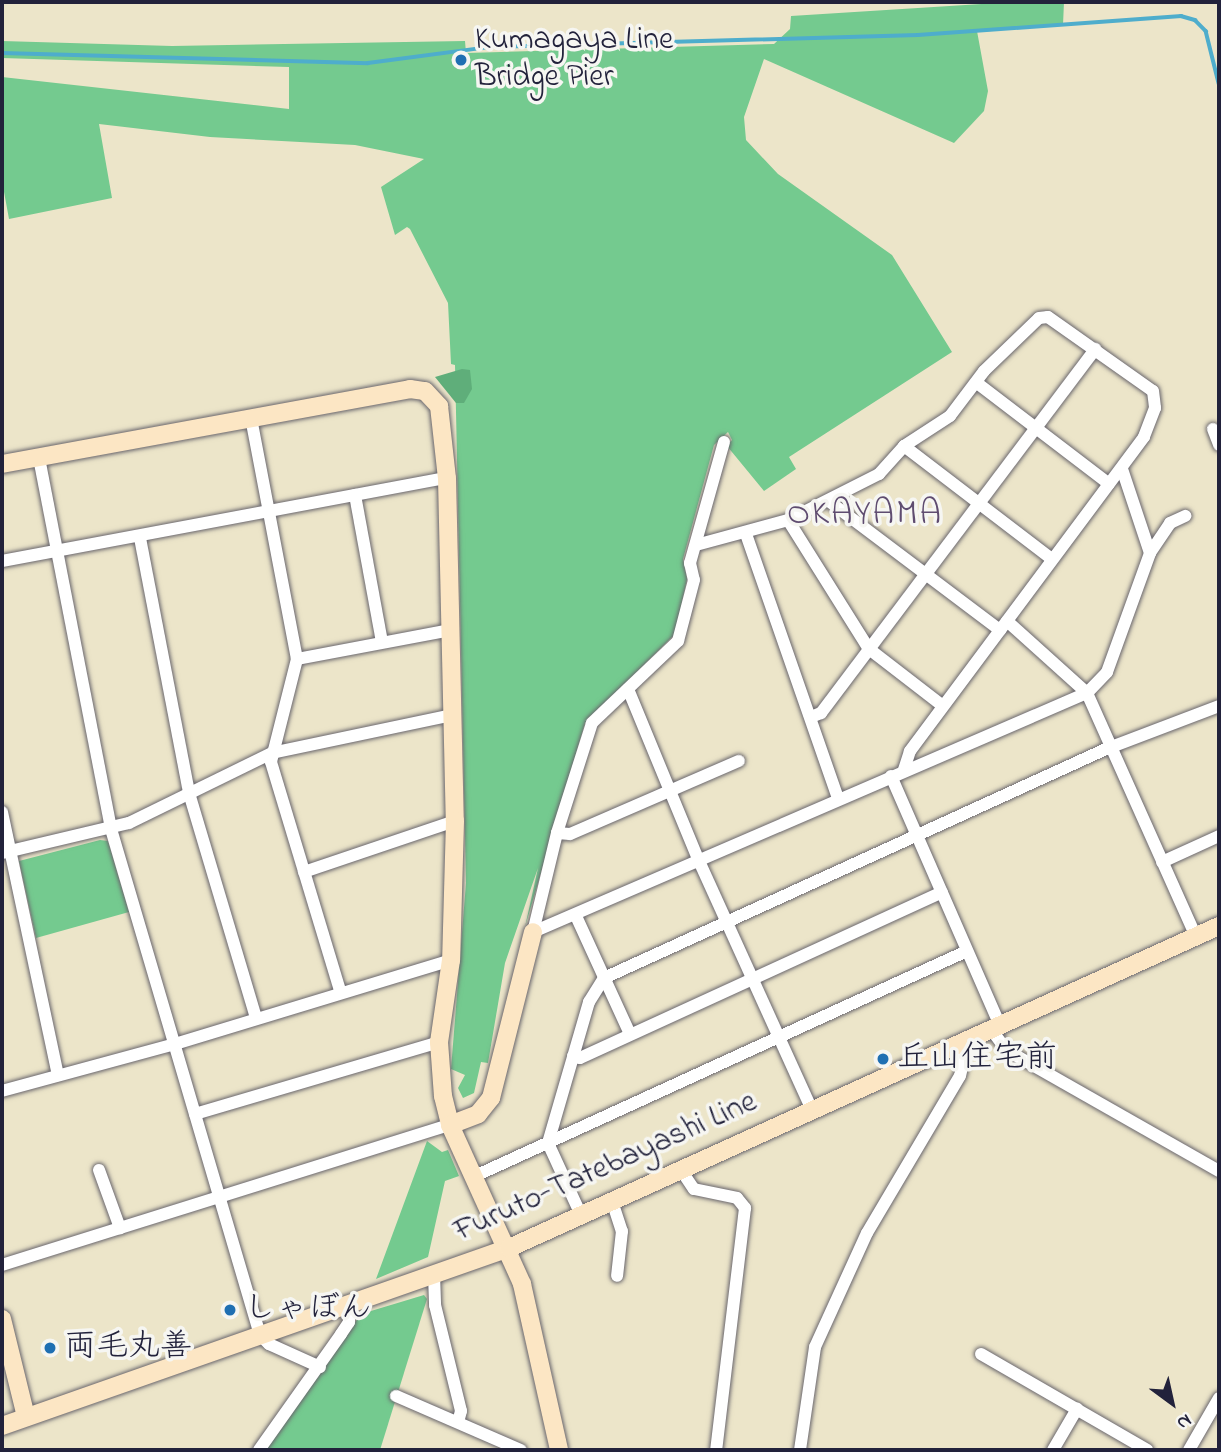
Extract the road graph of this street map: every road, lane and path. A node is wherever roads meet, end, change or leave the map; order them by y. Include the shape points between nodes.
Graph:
1 (1095, 349) junction
2 (977, 383) junction
3 (251, 418) junction
4 (1035, 429) junction
5 (1213, 429) dead end
6 (724, 442) dead end
7 (1219, 445) edge
8 (904, 446) junction
9 (39, 458) junction
10 (2, 464) edge
11 (1122, 469) junction
12 (447, 478) junction
13 (1109, 484) junction
14 (355, 495) junction
15 (830, 502) junction
16 (978, 504) junction
17 (269, 513) junction
18 (1185, 516) dead end
19 (788, 520) junction
20 (746, 534) junction
21 (140, 538) junction
22 (696, 545) junction
23 (58, 551) junction
24 (1150, 553) junction
25 (1052, 559) junction
26 (2, 561) edge
27 (927, 575) junction
28 (1004, 626) junction
29 (451, 630) junction
30 (382, 642) junction
31 (869, 649) junction
32 (297, 659) junction
33 (628, 689) junction
34 (1087, 693) junction
35 (943, 706) junction
36 (1219, 706) edge
37 (453, 715) junction
38 (811, 717) junction
39 (1111, 747) junction
40 (272, 753) junction
41 (739, 761) dead end
42 (904, 770) junction
43 (891, 776) junction
44 (671, 791) junction
45 (189, 793) junction
46 (838, 798) junction
47 (2, 812) edge
48 (455, 821) junction
49 (111, 829) junction
50 (557, 833) junction
51 (917, 836) junction
52 (1219, 836) edge
53 (6, 852) edge
54 (699, 861) junction
55 (1162, 862) junction
56 (304, 872) junction
57 (942, 892) junction
58 (576, 916) junction
59 (726, 922) junction
60 (1219, 926) edge
61 (533, 932) junction
62 (1196, 937) junction
63 (967, 951) junction
64 (451, 960) junction
65 (604, 978) junction
66 (752, 979) junction
67 (340, 991) junction
68 (256, 1018) junction
69 (996, 1027) junction
70 (630, 1034) junction
71 (779, 1038) junction
72 (439, 1042) junction
73 (175, 1044) junction
74 (955, 1046) junction
75 (573, 1056) junction
76 (58, 1075) junction
77 (2, 1091) edge
78 (812, 1110) junction
79 (195, 1114) junction
80 (450, 1125) junction
81 (548, 1143) junction
82 (99, 1170) dead end
83 (681, 1170) junction
84 (1219, 1171) edge
85 (475, 1176) junction
86 (220, 1197) junction
87 (612, 1201) junction
88 (581, 1215) junction
89 (120, 1228) junction
90 (509, 1248) junction
91 (2, 1265) edge
92 (434, 1274) junction
93 (617, 1276) dead end
94 (349, 1303) junction
95 (2, 1320) edge
96 (260, 1335) junction
97 (981, 1354) dead end
98 (320, 1367) junction
99 (396, 1396) dead end
100 (1219, 1398) edge
101 (1077, 1409) junction
102 (26, 1417) junction
103 (458, 1422) junction
104 (2, 1426) edge
105 (259, 1450) edge
106 (521, 1450) edge
107 (559, 1450) edge
108 (716, 1450) edge
109 (800, 1450) edge
110 (1053, 1450) edge
111 (1147, 1450) edge
112 (1189, 1450) edge

1 - 2 street via 1048,317 1039,318
1 - 4 street
1 - 11 street via 1157,398 1152,421
2 - 4 street
2 - 8 street via 950,416
3 - 9 street
3 - 12 street via 410,388 425,391 443,414
3 - 17 street
4 - 13 street
4 - 16 street
5 - 7 street
6 - 22 street
8 - 15 street via 878,474
8 - 16 street
9 - 10 street
9 - 23 street
11 - 13 street
11 - 24 street
12 - 14 street
12 - 29 street
13 - 25 street
14 - 17 street
14 - 30 street
15 - 19 street
15 - 27 street
16 - 25 street
16 - 27 street
17 - 21 street
17 - 32 street
18 - 24 street via 1170,523
19 - 20 street
19 - 31 street
20 - 22 street
20 - 38 street
21 - 23 street
21 - 45 street
22 - 33 street via 690,563 694,580 678,641
23 - 26 street
23 - 49 street
24 - 34 street via 1107,672
25 - 28 street
27 - 28 street
27 - 31 street
28 - 34 street
28 - 35 street
29 - 30 street
29 - 37 street
30 - 32 street
31 - 35 street
31 - 38 street via 821,713
32 - 40 street
33 - 44 street
33 - 50 street via 592,723
34 - 39 street
34 - 42 street
35 - 42 street via 904,760
36 - 39 street
37 - 40 street
37 - 48 street
38 - 46 street
39 - 51 street
39 - 55 street
40 - 45 street
40 - 56 street
41 - 44 street
42 - 43 street
43 - 46 street
43 - 51 street
44 - 50 street via 570,834
44 - 54 street
45 - 49 street
45 - 68 street
46 - 54 street
47 - 53 street
48 - 56 street
48 - 64 street
49 - 53 street
49 - 73 street
50 - 61 street
51 - 57 street
51 - 59 street
52 - 55 street
53 - 76 street
54 - 58 street
54 - 59 street
55 - 62 street
56 - 67 street
57 - 63 street
57 - 66 street
58 - 61 street
58 - 65 street
59 - 65 street
59 - 66 street
60 - 62 street, Furuto-Tatebayashi Line
61 - 80 street via 491,1098 478,1114
62 - 69 street, Furuto-Tatebayashi Line
63 - 69 street
63 - 71 street
64 - 67 street
64 - 72 street
65 - 70 street
65 - 75 street via 589,1002
66 - 70 street
66 - 71 street
67 - 68 street
68 - 73 street
69 - 74 street, Furuto-Tatebayashi Line
69 - 84 street via 1006,1049
70 - 75 street
71 - 78 street
71 - 81 street
72 - 79 street
72 - 80 street
73 - 76 street
73 - 79 street
74 - 78 street, Furuto-Tatebayashi Line
74 - 109 street via 963,1063 960,1076 867,1233 816,1348
75 - 81 street
76 - 77 street
78 - 83 street, Furuto-Tatebayashi Line
79 - 86 street
80 - 85 street
80 - 86 street
81 - 85 street
81 - 88 street
82 - 89 street
83 - 87 street, Furuto-Tatebayashi Line
83 - 108 street via 694,1189 737,1198 745,1208
85 - 90 street
86 - 89 street
86 - 96 street
87 - 88 street, Furuto-Tatebayashi Line
87 - 93 street via 622,1231
88 - 90 street, Furuto-Tatebayashi Line
89 - 91 street
90 - 92 street, Furuto-Tatebayashi Line
90 - 107 street via 522,1284
92 - 94 street, Furuto-Tatebayashi Line
92 - 103 street via 435,1305 461,1411
94 - 96 street, Furuto-Tatebayashi Line
94 - 98 street via 349,1322
95 - 102 street
96 - 98 street via 269,1344
96 - 102 street, Furuto-Tatebayashi Line
97 - 101 street
98 - 105 street
99 - 103 street
100 - 112 street
101 - 110 street
101 - 111 street
102 - 104 street, Furuto-Tatebayashi Line
103 - 106 street

